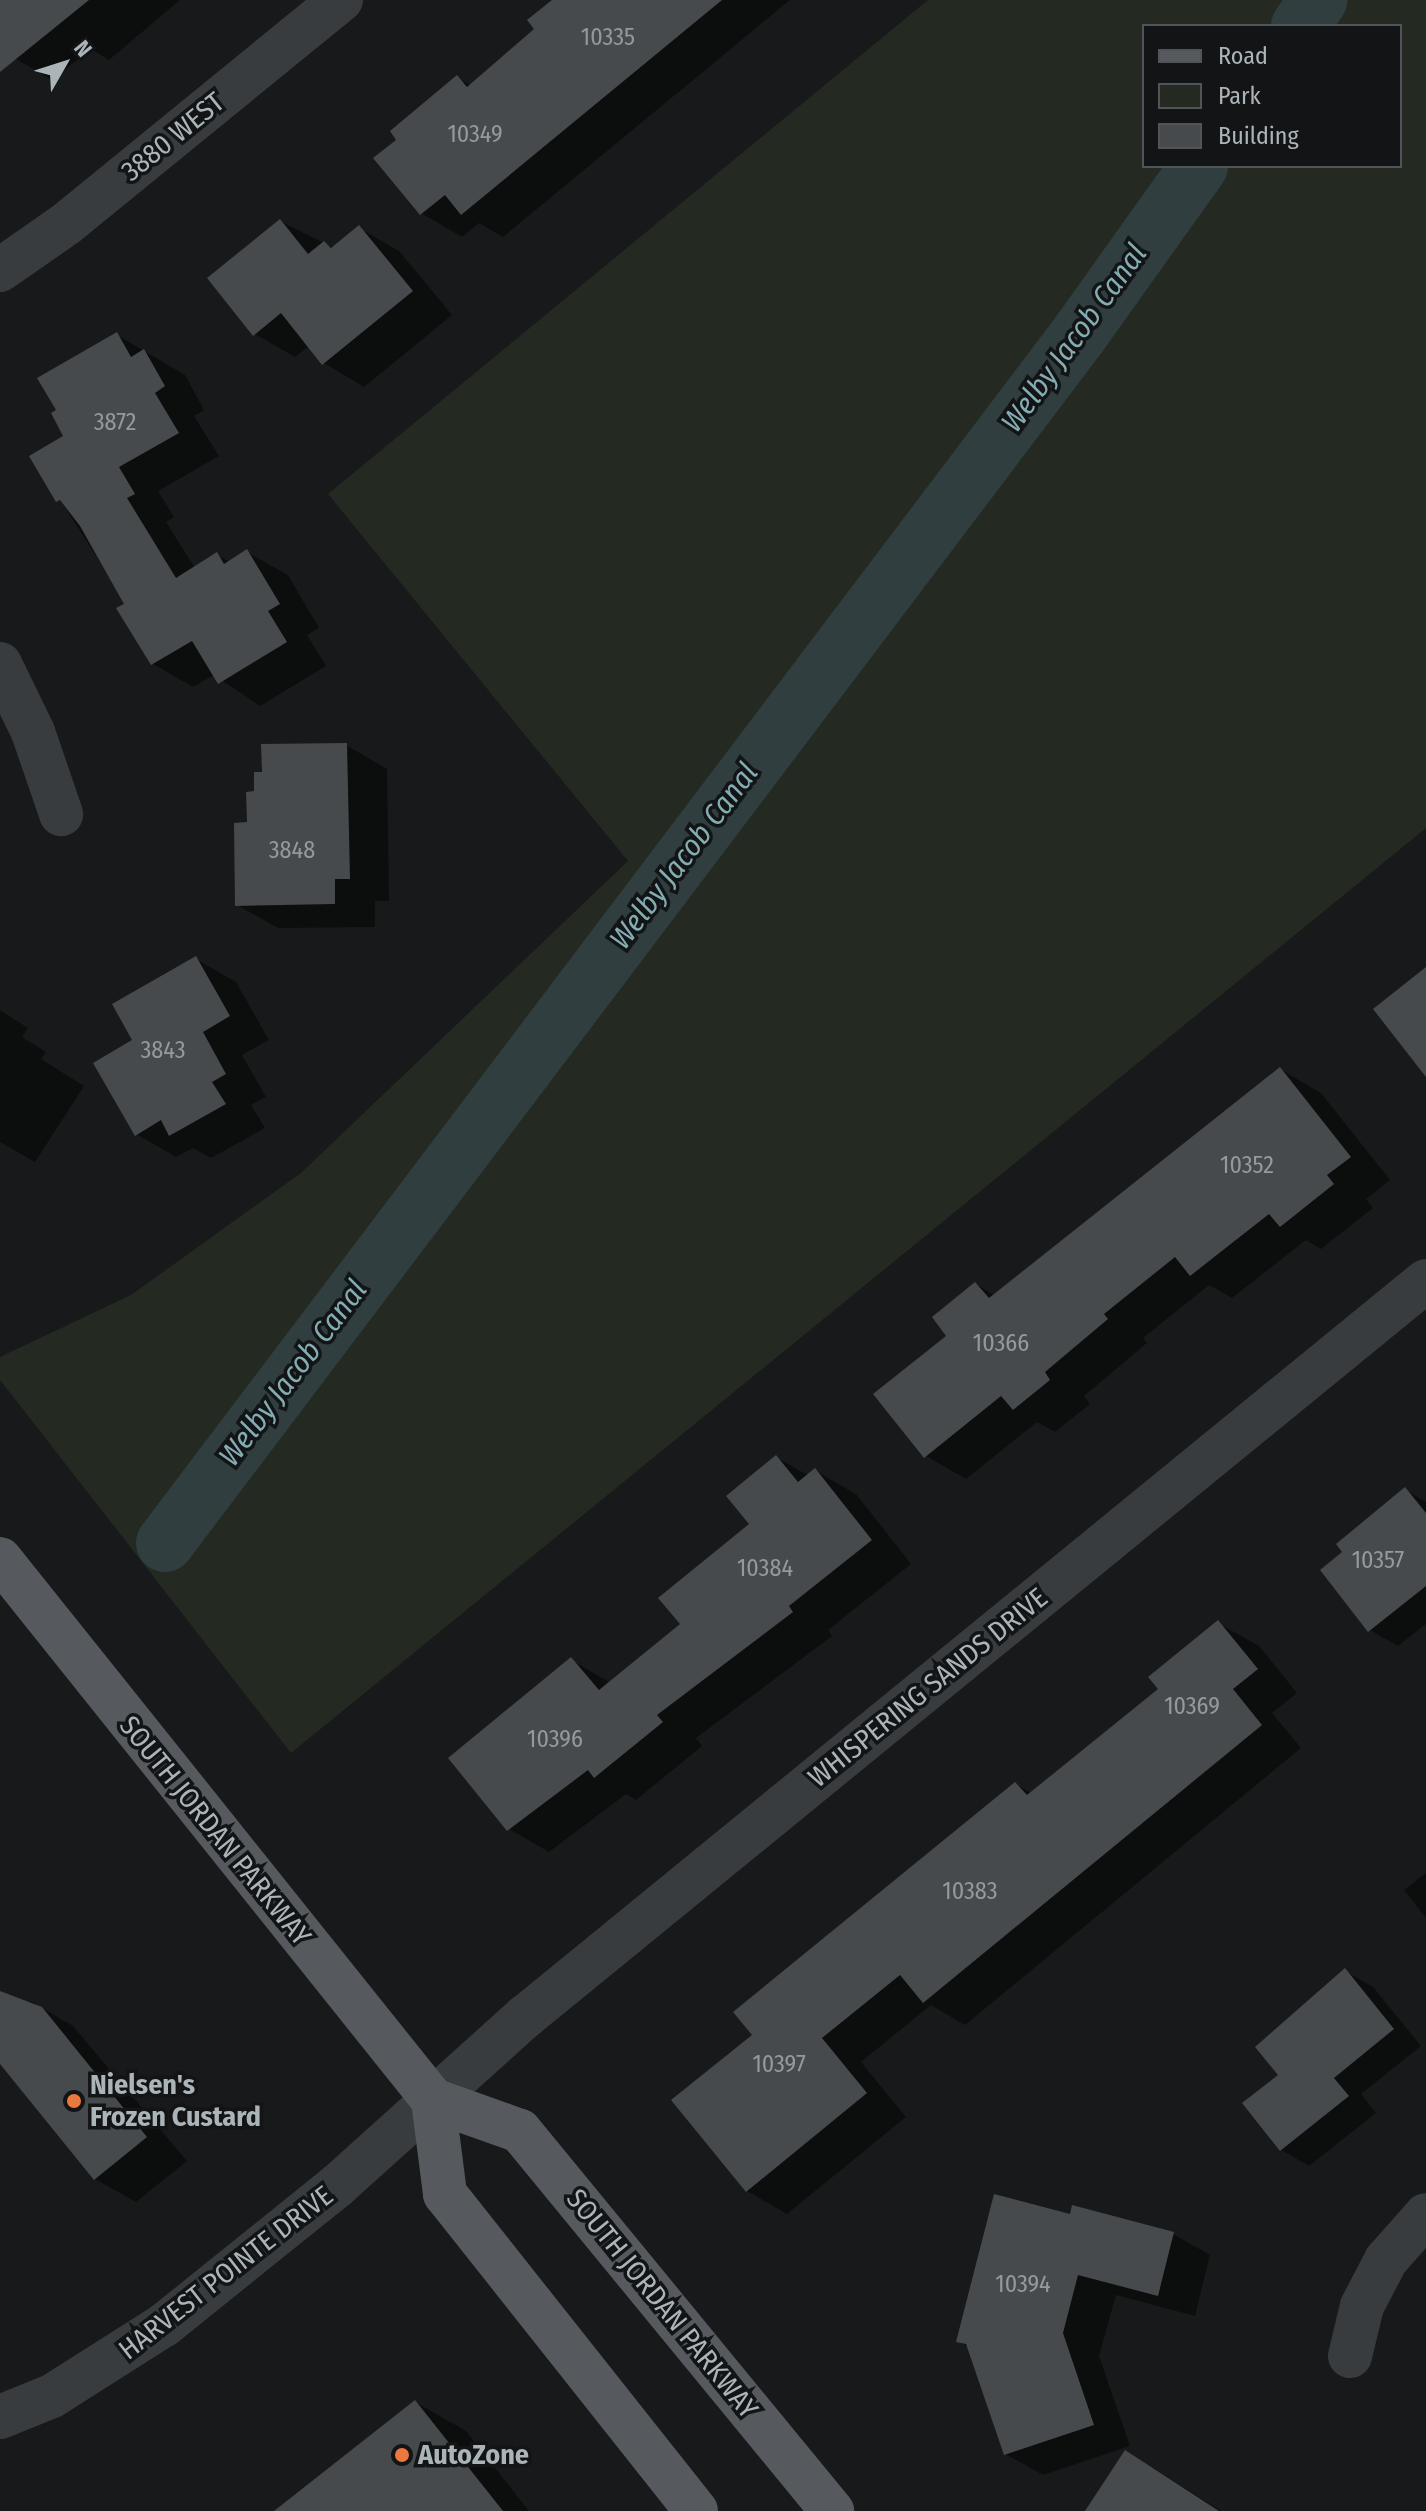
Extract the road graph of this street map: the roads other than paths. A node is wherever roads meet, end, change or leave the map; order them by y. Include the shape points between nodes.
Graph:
1 (341, 0) edge
2 (0, 270) edge
3 (0, 664) edge
4 (61, 814) dead end
5 (1426, 1281) edge
6 (0, 1559) edge
7 (433, 2100) junction
8 (1426, 2215) edge
9 (1350, 2356) dead end
10 (0, 2417) edge
11 (696, 2511) edge
12 (832, 2511) edge

1 - 2 street, 3880 WEST via 66,224
3 - 4 street via 33,732
5 - 7 street, WHISPERING SANDS DRIVE via 526,2016
6 - 7 main road, SOUTH JORDAN PARKWAY
7 - 10 street, HARVEST POINTE DRIVE via 338,2185 129,2351 52,2396
7 - 11 main road via 445,2194
7 - 12 main road, SOUTH JORDAN PARKWAY via 520,2131
8 - 9 street via 1386,2260 1362,2306

